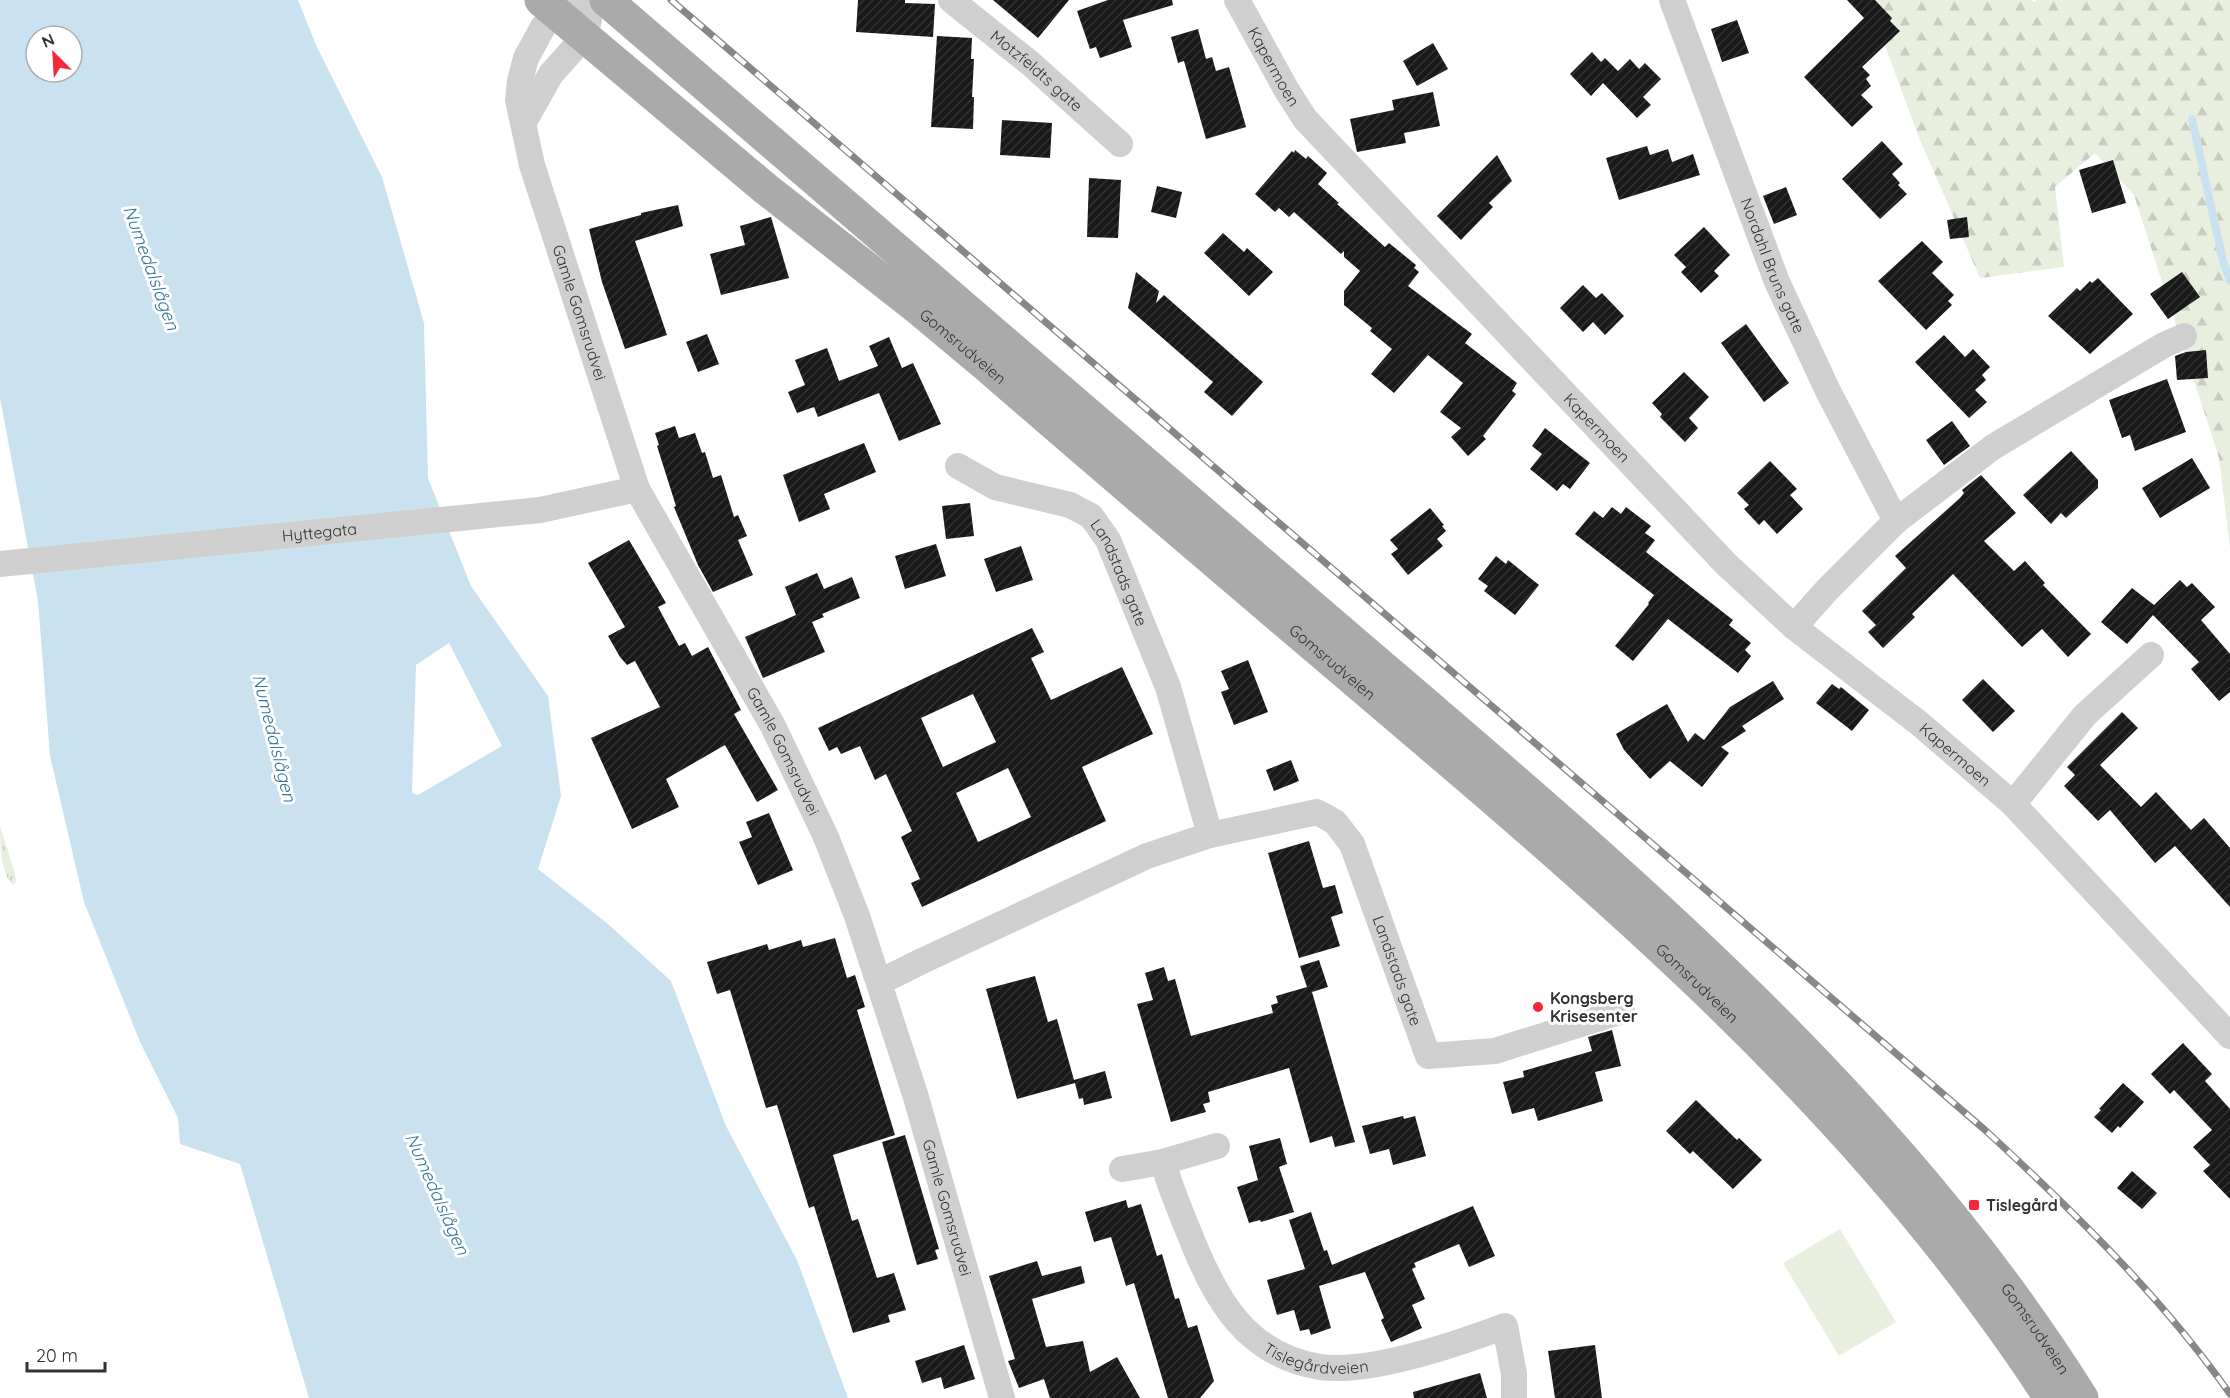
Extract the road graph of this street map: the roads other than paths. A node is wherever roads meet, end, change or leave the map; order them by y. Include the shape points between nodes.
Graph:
1 (596, 0) edge
2 (606, 0) edge
3 (951, 0) edge
4 (1237, 0) edge
5 (1672, 0) edge
6 (560, 4) edge
7 (584, 37) junction
8 (524, 122) junction
9 (1120, 144) dead end
10 (2184, 336) dead end
11 (958, 466) dead end
12 (637, 489) junction
13 (1896, 521) junction
14 (2, 564) edge
15 (1794, 627) junction
16 (2151, 655) dead end
17 (2013, 804) junction
18 (1210, 835) junction
19 (880, 982) junction
20 (1622, 1011) dead end
21 (2230, 1036) edge
22 (1217, 1146) dead end
23 (1163, 1162) junction
24 (1122, 1169) dead end
25 (1002, 1398) edge
26 (1514, 1398) edge
27 (2050, 1398) edge
28 (2082, 1398) edge

1 - 7 street
2 - 28 main road, Gomsrudveien via 1540,803 1721,969 1847,1096 1935,1197 2032,1322
3 - 9 street, Motzfeldts gate via 1031,64
4 - 15 street, Kapermoen via 1305,119 1726,564
5 - 13 street, Nordahl Bruns gate via 1777,282
6 - 7 main road, Gomsrudveien
6 - 8 street, Gamle Gomsrudvei via 526,58 518,100
7 - 8 street via 552,74
7 - 27 main road, Gomsrudveien via 987,366 1522,824 1660,948 1785,1070 1876,1169 1954,1263
8 - 12 street, Gamle Gomsrudvei via 535,174
10 - 13 street via 1993,447
11 - 18 street, Landstads gate via 995,487 1070,505 1091,516 1108,540 1168,687
12 - 14 street, Hyttegata via 540,510
12 - 19 street, Gamle Gomsrudvei via 798,776 826,837
13 - 15 street
15 - 17 street, Kapermoen via 1920,724
16 - 17 street via 2085,715
17 - 21 street, Kapermoen
18 - 19 street, Landstads gate via 1148,856
18 - 20 street, Landstads gate via 1317,812 1335,822 1352,844 1428,1056 1496,1051
19 - 25 street, Gamle Gomsrudvei
22 - 23 street
23 - 24 street
23 - 26 street, Tislegårdveien via 1206,1275 1226,1309 1254,1339 1284,1356 1320,1367 1370,1366 1505,1326

